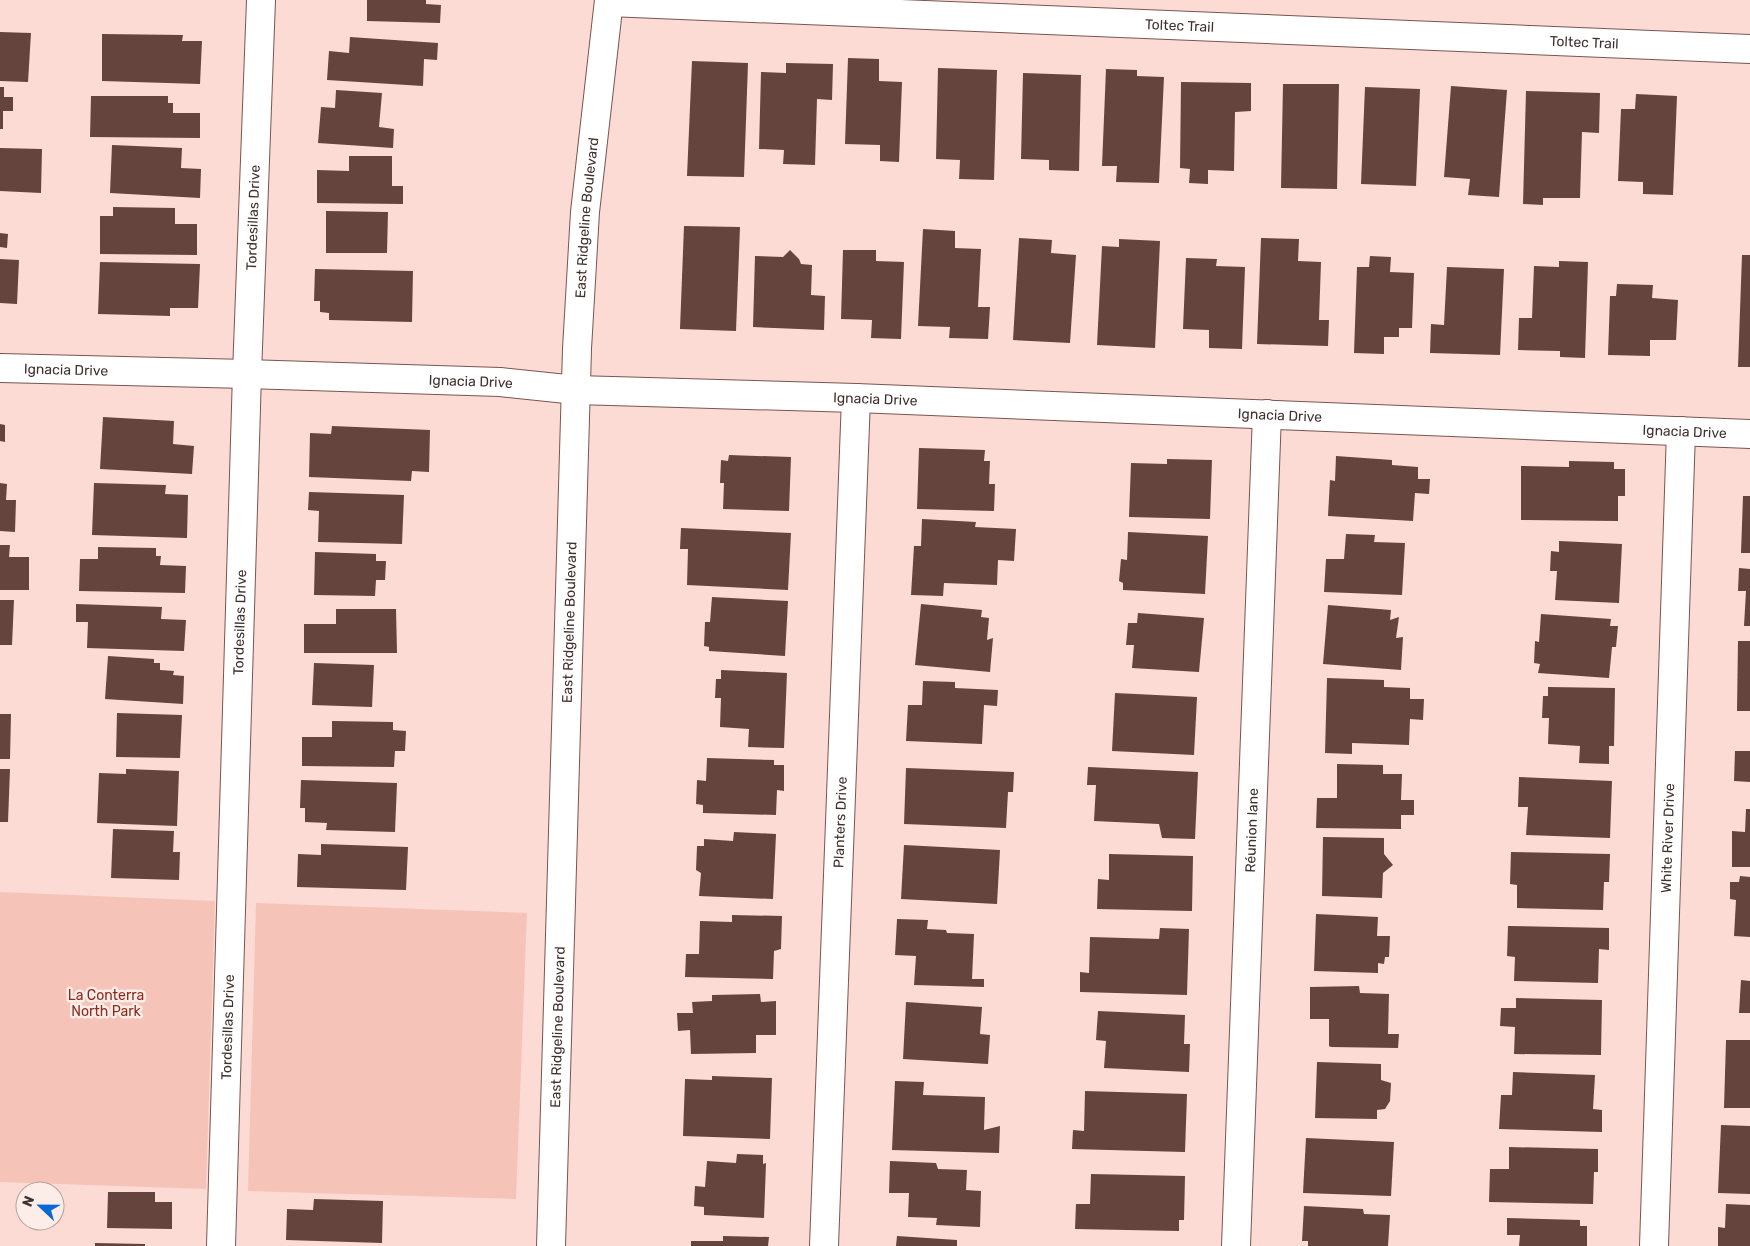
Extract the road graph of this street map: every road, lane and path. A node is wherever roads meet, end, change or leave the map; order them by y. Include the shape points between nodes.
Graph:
1 (261, 0) edge
2 (609, 1) edge
3 (1750, 49) edge
4 (0, 368) edge
5 (247, 374) junction
6 (576, 390) junction
7 (856, 398) junction
8 (1267, 414) junction
9 (1681, 431) junction
10 (1750, 434) edge
11 (221, 1246) edge
12 (551, 1246) edge
13 (824, 1246) edge
14 (1236, 1246) edge
15 (1654, 1246) edge

1 - 5 street, Tordesillas Drive
2 - 3 street, Toltec Trail
2 - 6 street, East Ridgeline Boulevard via 585,212
4 - 5 street, Ignacia Drive
5 - 6 street, Ignacia Drive via 500,382
5 - 11 street, Tordesillas Drive
6 - 7 street, Ignacia Drive
6 - 12 street, East Ridgeline Boulevard
7 - 8 street, Ignacia Drive
7 - 13 street, Planters Drive
8 - 9 street, Ignacia Drive
8 - 14 street, Réunion lane
9 - 10 street, Ignacia Drive
9 - 15 street, White River Drive

